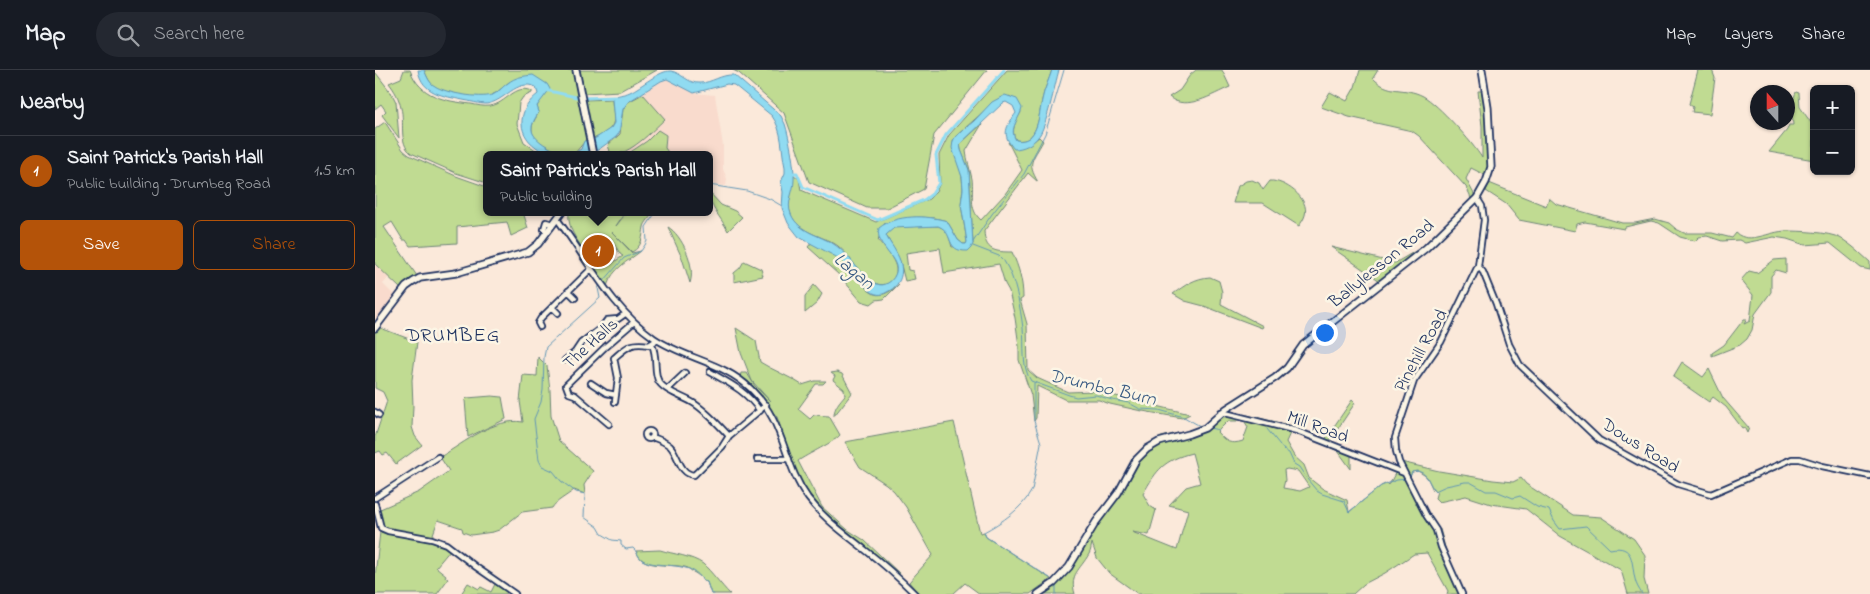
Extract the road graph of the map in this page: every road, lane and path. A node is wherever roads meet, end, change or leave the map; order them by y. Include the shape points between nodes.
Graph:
1 (576, 70) edge
2 (1482, 70) edge
3 (592, 151) edge
4 (1477, 198) junction
5 (559, 216) edge
6 (555, 221) junction
7 (544, 229) dead end
8 (1479, 266) junction
9 (591, 269) junction
10 (568, 291) junction
11 (575, 298) dead end
12 (552, 307) junction
13 (558, 313) dead end
14 (625, 314) junction
15 (634, 322) junction
16 (540, 327) dead end
17 (375, 328) edge
18 (656, 339) junction
19 (652, 345) junction
20 (565, 360) dead end
21 (710, 372) dead end
22 (685, 373) dead end
23 (591, 383) dead end
24 (669, 389) junction
25 (616, 395) junction
26 (615, 402) dead end
27 (765, 405) junction
28 (760, 412) junction
29 (1221, 412) junction
30 (609, 424) dead end
31 (729, 436) junction
32 (652, 437) dead end
33 (437, 457) dead end
34 (757, 459) dead end
35 (789, 459) junction
36 (1870, 476) edge
37 (1406, 477) junction
38 (375, 498) edge
39 (375, 504) edge
40 (377, 526) edge
41 (515, 594) edge
42 (915, 594) edge
43 (1038, 594) edge
44 (1463, 594) edge

1 - 3 main road
2 - 4 main road, Ballylesson Road via 1491,167
4 - 8 street, Pinehill Road via 1484,220
4 - 29 main road, Ballylesson Road via 1426,248 1303,345 1287,368
5 - 6 main road
6 - 7 street via 547,222
6 - 9 street
6 - 17 main road via 535,247 523,254 413,282
8 - 36 street, Dows Road via 1509,344 1521,365 1599,440 1678,484 1711,494 1792,459
8 - 37 street, Pinehill Road via 1441,342 1419,372 1407,397 1395,438 1397,457
9 - 10 street
9 - 14 street
10 - 11 street
10 - 12 street
12 - 13 street
12 - 16 street via 538,323
14 - 15 street
14 - 20 street via 618,320 607,320
15 - 18 street
15 - 30 street, The Halls via 566,385 569,393
18 - 19 street
18 - 27 street via 730,373
19 - 24 street via 657,380
19 - 25 street via 632,344 618,354 614,360 619,378
21 - 28 street via 739,388
22 - 24 street
23 - 25 street
24 - 31 street via 695,404
25 - 26 street
27 - 28 street
27 - 35 street via 778,428
28 - 31 street
29 - 37 street, Mill Road via 1297,431
29 - 43 main road, Ballylesson Road via 1198,431 1159,442 1141,454 1069,567
31 - 32 street via 694,475 683,470 669,446
33 - 38 street
34 - 35 street
35 - 42 street via 803,490 823,516
37 - 44 street, Pinehill Road via 1436,530
39 - 40 street
40 - 41 street via 388,532 425,537 446,544

